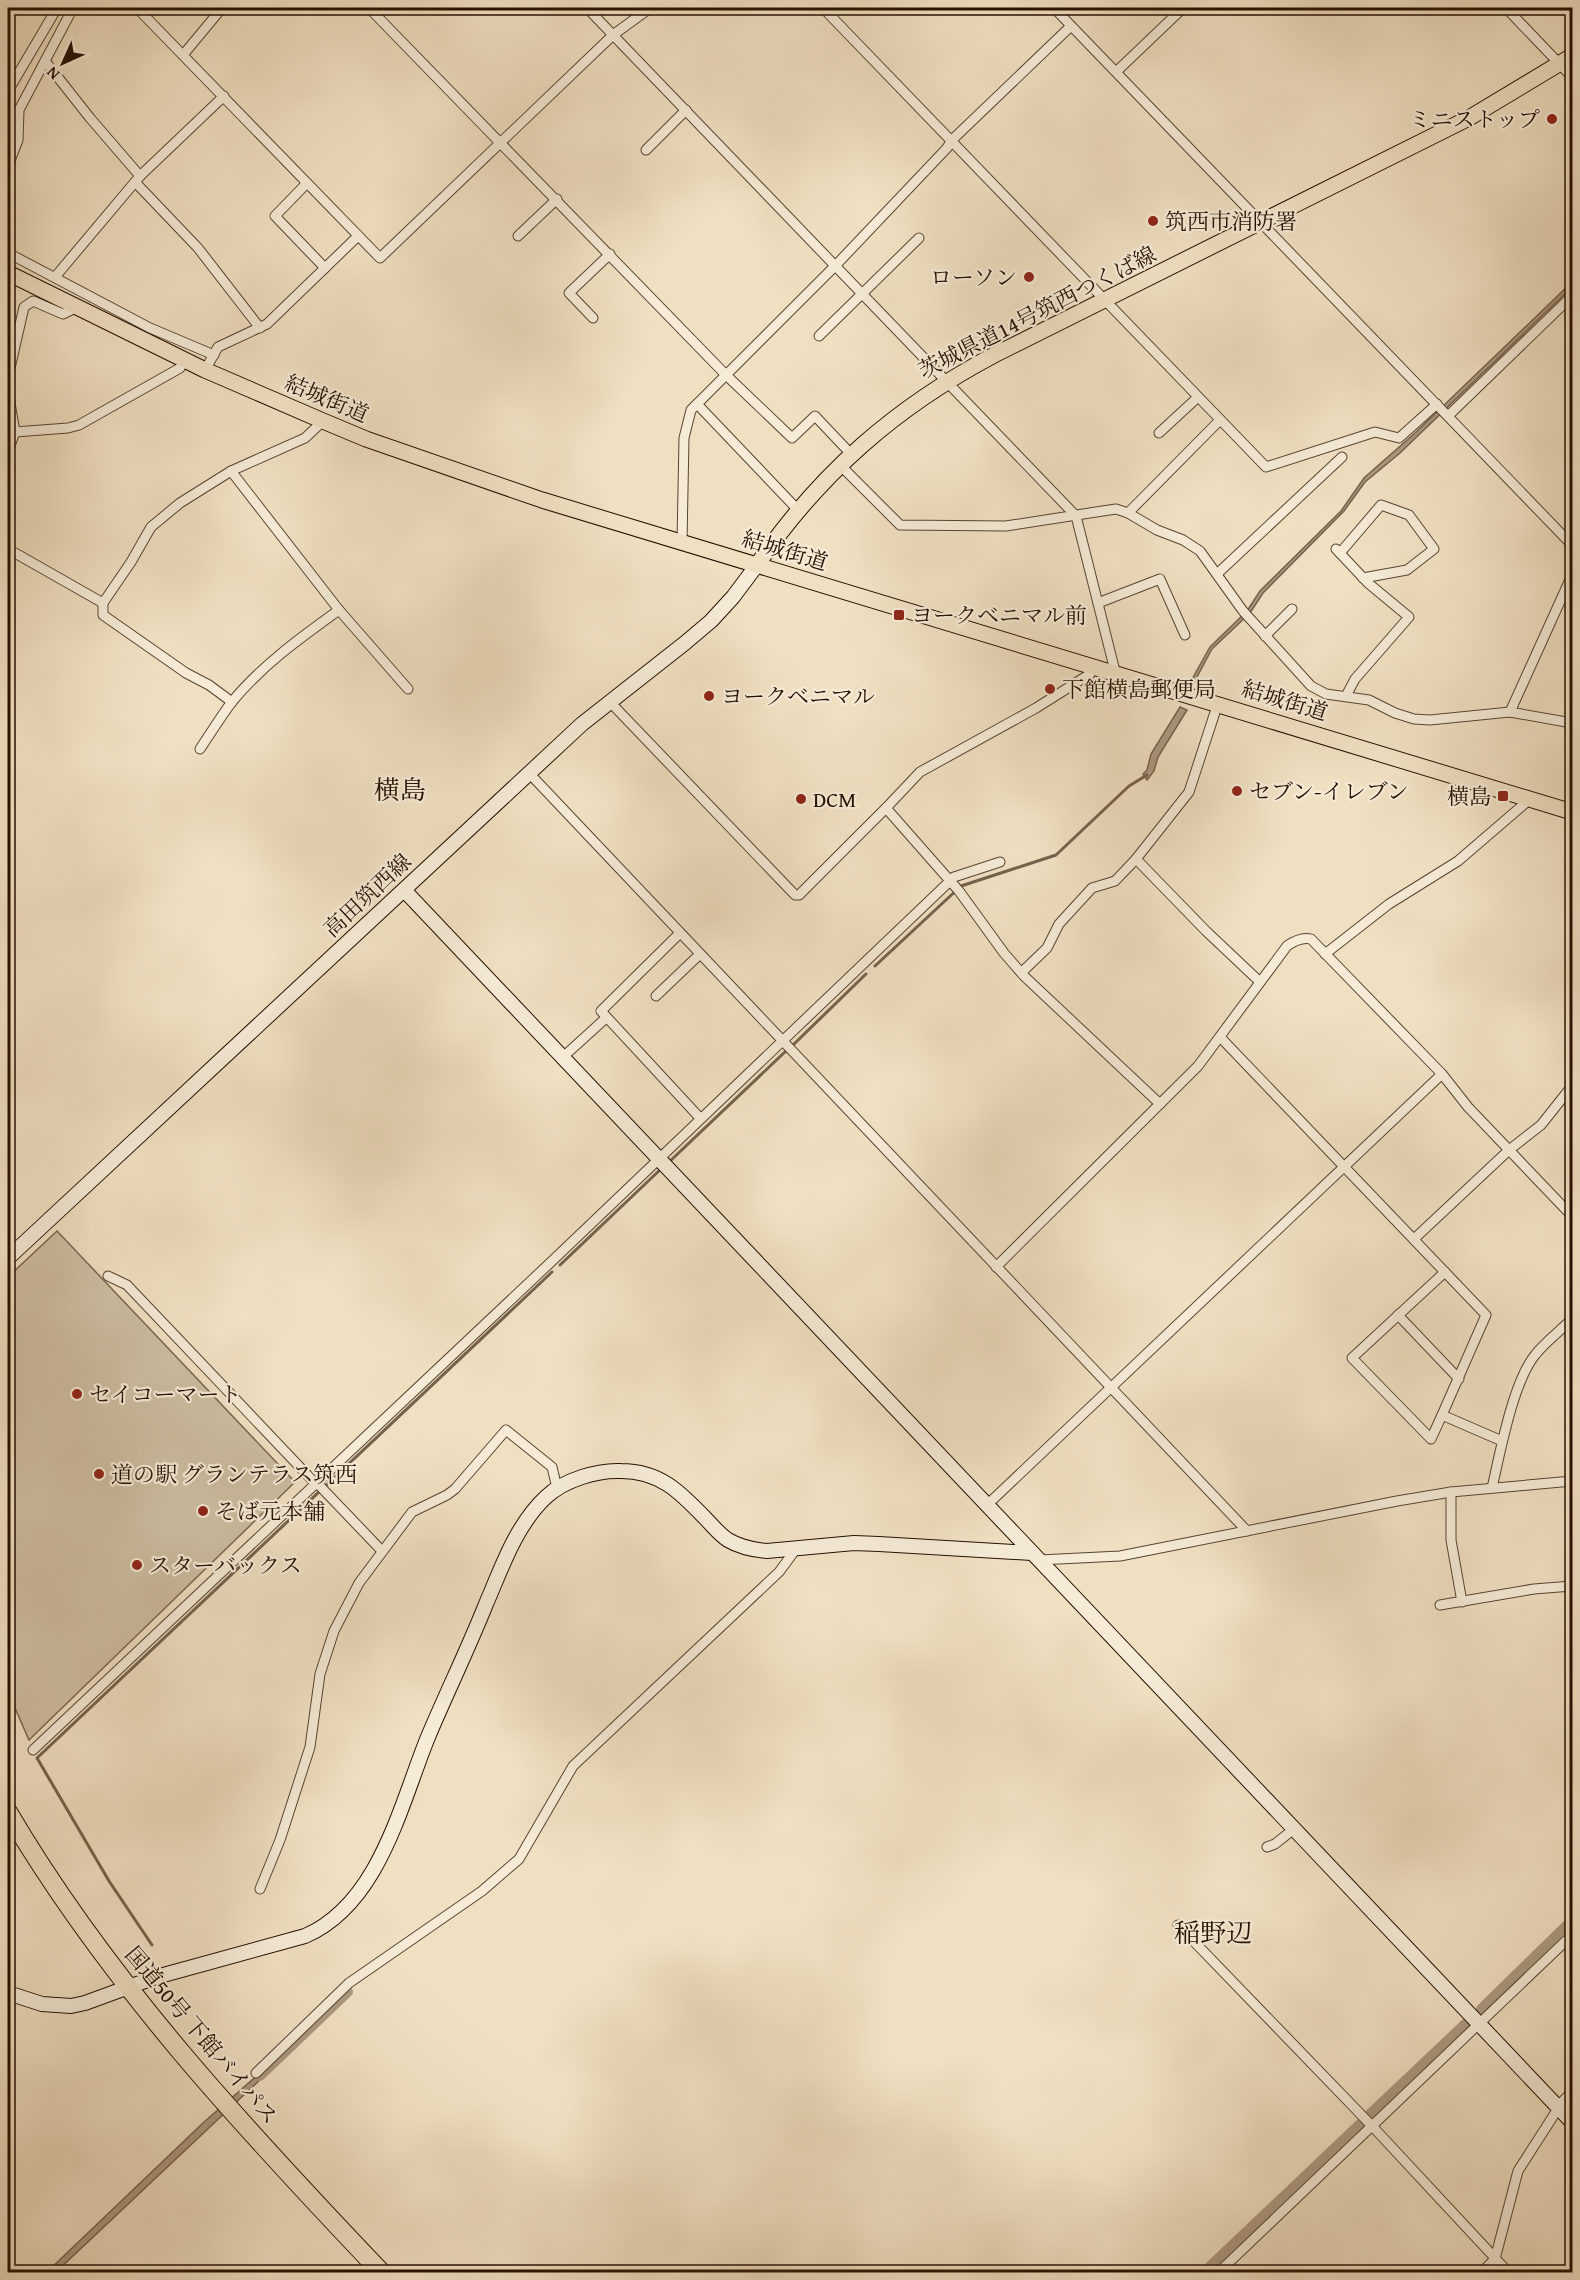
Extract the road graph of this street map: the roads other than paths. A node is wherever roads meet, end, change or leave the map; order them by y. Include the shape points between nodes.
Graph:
1 (57, 8) edge
2 (73, 8) edge
3 (222, 8) edge
4 (369, 8) edge
5 (587, 8) edge
6 (650, 8) edge
7 (823, 8) edge
8 (1054, 8) edge
9 (1183, 8) edge
10 (1506, 8) edge
11 (142, 9) edge
12 (1071, 26) junction
13 (613, 35) junction
14 (183, 55) junction
15 (1566, 60) edge
16 (45, 61) junction
17 (1117, 71) junction
18 (1572, 77) edge
19 (8, 91) edge
20 (224, 96) junction
21 (686, 111) junction
22 (952, 140) junction
23 (502, 142) junction
24 (646, 150) dead end
25 (8, 166) edge
26 (137, 179) junction
27 (307, 183) junction
28 (556, 199) junction
29 (1262, 222) junction
30 (358, 236) junction
31 (518, 236) dead end
32 (919, 238) dead end
33 (8, 253) edge
34 (610, 254) junction
35 (836, 265) junction
36 (325, 268) junction
37 (8, 273) edge
38 (55, 277) junction
39 (863, 293) junction
40 (1572, 296) edge
41 (1106, 301) junction
42 (78, 307) junction
43 (593, 318) dead end
44 (260, 328) junction
45 (147, 334) junction
46 (819, 336) dead end
47 (214, 355) junction
48 (184, 360) junction
49 (205, 370) junction
50 (725, 374) junction
51 (8, 377) edge
52 (948, 381) junction
53 (8, 391) edge
54 (1198, 397) junction
55 (697, 404) junction
56 (1442, 410) junction
57 (1221, 420) junction
58 (323, 421) junction
59 (15, 432) junction
60 (1159, 433) dead end
61 (8, 451) edge
62 (1342, 457) dead end
63 (846, 459) junction
64 (231, 471) junction
65 (798, 510) junction
66 (1128, 513) junction
67 (1076, 516) junction
68 (682, 542) junction
69 (1572, 544) edge
70 (8, 549) edge
71 (757, 565) junction
72 (1217, 574) junction
73 (1572, 575) edge
74 (1363, 578) junction
75 (103, 603) junction
76 (1098, 603) junction
77 (1292, 609) dead end
78 (339, 610) junction
79 (1185, 635) dead end
80 (1265, 636) junction
81 (1093, 668) junction
82 (1116, 675) junction
83 (408, 689) dead end
84 (1346, 696) junction
85 (232, 702) junction
86 (610, 702) junction
87 (1218, 703) junction
88 (1510, 712) junction
89 (1572, 723) edge
90 (200, 749) dead end
91 (529, 773) junction
92 (1530, 799) junction
93 (886, 808) junction
94 (1572, 812) edge
95 (1136, 859) junction
96 (1000, 862) dead end
97 (954, 886) junction
98 (404, 890) junction
99 (680, 933) junction
100 (700, 954) junction
101 (1325, 954) junction
102 (1022, 972) junction
103 (1260, 982) junction
104 (656, 996) dead end
105 (606, 1017) junction
106 (1220, 1037) junction
107 (783, 1041) junction
108 (563, 1057) junction
109 (1442, 1074) junction
110 (1572, 1086) edge
111 (1160, 1104) junction
112 (700, 1118) junction
113 (1509, 1150) junction
114 (663, 1162) junction
115 (1346, 1167) junction
116 (1572, 1216) edge
117 (1414, 1239) junction
118 (8, 1258) edge
119 (996, 1267) junction
120 (1445, 1272) junction
121 (108, 1276) dead end
122 (1398, 1315) junction
123 (1572, 1319) edge
124 (1459, 1379) junction
125 (1113, 1388) junction
126 (1442, 1415) junction
127 (1502, 1440) junction
128 (1572, 1481) edge
129 (319, 1485) junction
130 (557, 1488) junction
131 (1492, 1488) junction
132 (1452, 1492) junction
133 (987, 1505) junction
134 (1247, 1531) junction
135 (796, 1549) junction
136 (382, 1551) junction
137 (1036, 1556) junction
138 (1572, 1586) edge
139 (1462, 1602) junction
140 (1440, 1605) dead end
141 (33, 1750) dead end
142 (8, 1812) edge
143 (1295, 1828) junction
144 (1267, 1847) dead end
145 (260, 1889) dead end
146 (1178, 1925) dead end
147 (1572, 1935) edge
148 (127, 1987) junction
149 (8, 1993) edge
150 (1480, 2024) junction
151 (256, 2073) dead end
152 (1572, 2092) edge
153 (1558, 2107) junction
154 (1572, 2122) edge
155 (1372, 2127) junction
156 (1495, 2259) junction
157 (381, 2272) edge
158 (1219, 2272) edge
159 (1482, 2272) edge
160 (1508, 2272) edge

1 - 19 street
2 - 16 street
3 - 14 street
4 - 23 street
5 - 13 street
6 - 13 street
7 - 22 street
8 - 12 street
9 - 17 street
10 - 15 street
11 - 14 street
12 - 17 street
12 - 22 street
13 - 21 street
13 - 23 street
14 - 20 street
15 - 18 street
15 - 29 main road, 茨城県道14号筑西つくば線 via 1469,118
16 - 25 street via 19,110 18,140
16 - 26 street
17 - 29 street
20 - 26 street
20 - 27 street
21 - 24 street
21 - 35 street
22 - 35 street
22 - 41 street
23 - 28 street
23 - 30 street via 380,258
26 - 38 street
26 - 44 street via 198,248
27 - 30 street
27 - 36 street via 275,216
28 - 31 street
28 - 34 street
29 - 41 main road, 茨城県道14号筑西つくば線
29 - 56 street
30 - 36 street
32 - 39 street
33 - 38 street
34 - 43 street via 569,293
34 - 50 street
35 - 39 street
35 - 50 street
36 - 44 street
37 - 42 main road, 結城街道
38 - 45 street
39 - 46 street
39 - 52 street
40 - 56 street
41 - 52 main road, 茨城県道14号筑西つくば線
41 - 54 street
42 - 45 main road, 結城街道
42 - 51 street via 63,314 33,301 24,307
44 - 47 street via 218,347
45 - 47 street
45 - 48 main road, 結城街道
47 - 49 street
48 - 49 main road, 結城街道
48 - 59 street via 180,368 79,425
49 - 58 main road, 結城街道
50 - 55 street
50 - 63 street via 792,438 815,416
52 - 63 main road, 茨城県道14号筑西つくば線 via 895,417
52 - 67 street
53 - 59 street
54 - 57 street
54 - 60 street
55 - 65 street
55 - 68 street via 691,410 684,438
56 - 57 street via 1399,438 1375,432 1266,467
56 - 69 street
57 - 66 street
58 - 64 street via 305,438
58 - 68 main road, 結城街道 via 542,500
59 - 61 street
62 - 72 street
63 - 65 main road, 茨城県道14号筑西つくば線
63 - 67 street via 900,525 1006,526
64 - 75 street via 150,527
64 - 78 street
65 - 71 main road, 茨城県道14号筑西つくば線
66 - 67 street via 1116,509
66 - 72 street, 結城街道 via 1192,545
67 - 76 street
68 - 71 main road, 結城街道
70 - 75 street
71 - 81 main road, 結城街道
71 - 86 street, 高田筑西線 via 711,621
72 - 80 street, 結城街道
73 - 88 street
74 - 74 street via 1338,551 1381,505 1409,515 1434,549 1407,570
74 - 84 street via 1409,617 1355,679
75 - 85 street via 103,615
76 - 79 street via 1160,579
76 - 82 street
77 - 80 street
78 - 83 street
78 - 85 street via 288,647
80 - 84 street, 結城街道 via 1311,686 1326,694
81 - 82 main road, 結城街道
81 - 93 street via 1090,674 1036,708 920,772
82 - 87 main road, 結城街道
84 - 88 street, 結城街道 via 1369,700 1414,719
85 - 90 street
86 - 91 street, 高田筑西線
86 - 93 street via 795,895 800,895
87 - 92 main road, 結城街道
87 - 95 street via 1189,792
88 - 89 street, 結城街道
91 - 98 street, 高田筑西線
91 - 99 street
92 - 94 main road, 結城街道
92 - 101 street via 1458,861 1389,904
93 - 97 street
95 - 102 street via 1115,881 1092,888 1059,924 1047,948
95 - 103 street
96 - 97 street via 954,877
97 - 102 street
97 - 107 street
98 - 108 street
98 - 118 street, 高田筑西線
99 - 100 street
99 - 105 street via 602,1008
100 - 104 street
100 - 107 street
101 - 103 street via 1311,939 1293,941
101 - 109 street
102 - 111 street
103 - 106 street
105 - 108 street
105 - 112 street
106 - 111 street
106 - 115 street
107 - 112 street
107 - 119 street
108 - 114 street
109 - 113 street
109 - 115 street
110 - 113 street via 1540,1125
111 - 119 street
112 - 114 street
113 - 116 street
113 - 117 street
114 - 129 street via 551,1262
114 - 133 street
115 - 117 street
115 - 125 street
117 - 120 street
119 - 125 street
120 - 122 street
120 - 124 street via 1486,1315
121 - 129 street via 127,1285
122 - 124 street
122 - 126 street via 1352,1358 1431,1439
123 - 127 street via 1535,1354 1523,1374
124 - 126 street
125 - 133 street
125 - 134 street
126 - 127 street
127 - 131 street
128 - 131 street
129 - 136 street
129 - 141 street
130 - 135 street via 603,1472 635,1471 674,1487 720,1533 739,1545 767,1551
130 - 136 street via 552,1467 506,1430 455,1489 412,1512
130 - 148 street via 529,1515 504,1561 379,1862 350,1904 331,1923 305,1936
131 - 132 street
132 - 134 street
132 - 139 street via 1451,1540
133 - 137 street
134 - 137 street via 1120,1556
135 - 137 street via 871,1544
135 - 151 street via 779,1572 573,1766 519,1859 482,1892 349,1983
136 - 145 street via 359,1583 334,1631 320,1674 310,1747
137 - 143 street
138 - 139 street
139 - 140 street
142 - 148 highway, 国道50号 下館バイパス via 58,1894
143 - 144 street
143 - 150 street
146 - 155 street
147 - 150 street
148 - 149 street via 62,2007
148 - 157 highway, 国道50号 下館バイパス via 285,2169
150 - 153 street
150 - 155 street
152 - 153 street
153 - 154 street
153 - 156 street via 1518,2171
155 - 156 street
155 - 158 street
156 - 159 street
156 - 160 street

